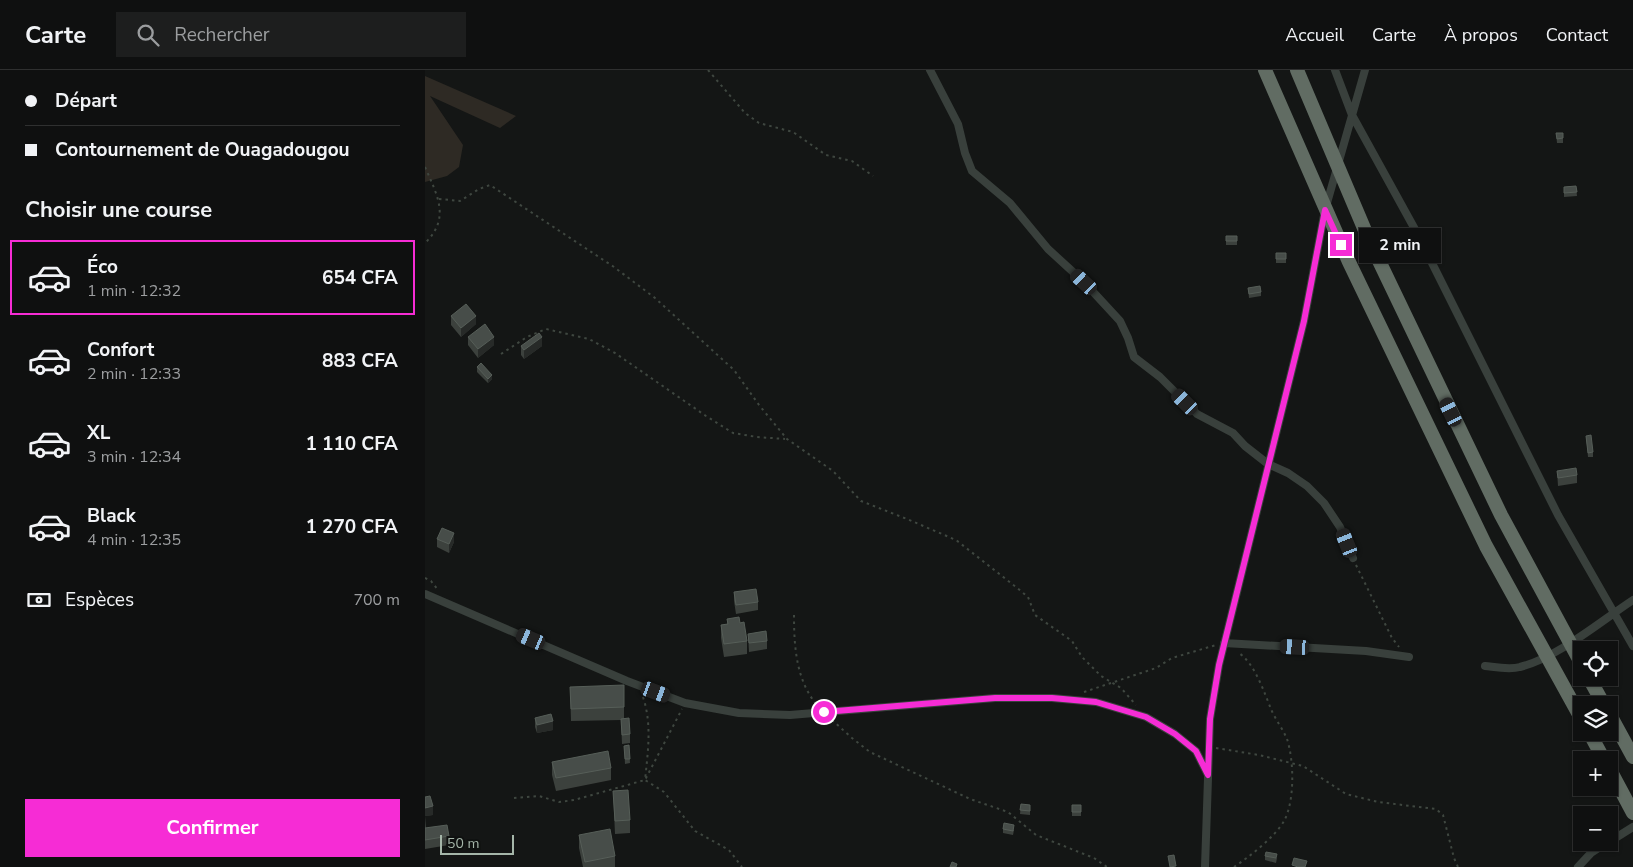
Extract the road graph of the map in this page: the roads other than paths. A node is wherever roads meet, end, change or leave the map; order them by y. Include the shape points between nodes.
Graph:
1 (930, 70) edge
2 (1265, 70) edge
3 (1297, 70) edge
4 (1335, 70) edge
5 (1365, 70) edge
6 (1352, 115) junction
7 (1338, 165) junction
8 (1325, 210) junction
9 (1268, 464) junction
10 (1353, 558) road end
11 (425, 594) edge
12 (1633, 600) edge
13 (1614, 612) junction
14 (1570, 642) junction
15 (1224, 643) junction
16 (1633, 646) edge
17 (1573, 648) edge
18 (1547, 656) junction
19 (1409, 657) road end
20 (1485, 666) dead end
21 (1573, 703) edge
22 (1618, 730) edge
23 (1633, 757) edge
24 (1208, 775) junction
25 (1618, 785) edge
26 (1633, 813) edge
27 (1633, 827) edge
28 (1618, 836) edge
29 (1594, 851) edge
30 (1205, 867) edge
31 (1578, 867) edge

1 - 9 street via 958,124 972,171 1011,202 1048,250 1120,320 1134,357 1160,377 1197,414 1233,434
2 - 8 highway
3 - 7 highway
4 - 6 street
5 - 6 street
6 - 7 street
6 - 13 street via 1417,233 1558,515
7 - 8 street
7 - 14 highway via 1369,240 1501,515
8 - 9 street via 1304,321
8 - 18 highway via 1486,546
9 - 10 street via 1307,486 1323,503 1340,527
9 - 15 street
11 - 24 street via 685,703 739,713 790,715 995,698 1096,702 1146,717 1175,734 1196,751
12 - 13 street
13 - 14 street
13 - 16 street
14 - 17 highway
14 - 18 street
15 - 19 street via 1366,651
15 - 24 street via 1212,710
18 - 20 street via 1519,668
18 - 21 highway
22 - 23 highway
24 - 30 street
25 - 26 highway
27 - 28 street
29 - 31 street

